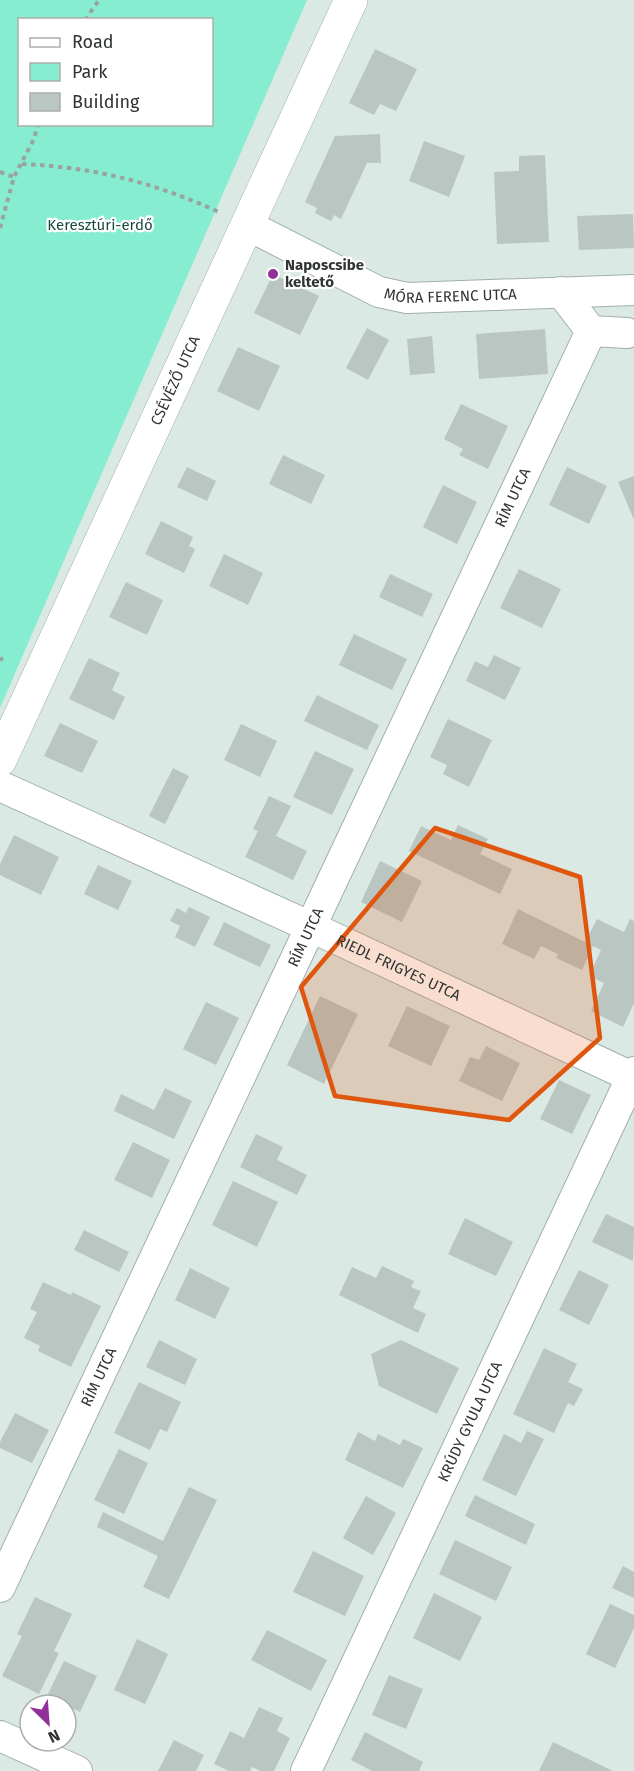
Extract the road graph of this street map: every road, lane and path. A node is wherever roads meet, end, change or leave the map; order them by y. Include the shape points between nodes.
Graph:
1 (99, 0) edge
2 (351, 0) edge
3 (86, 18) edge
4 (37, 126) edge
5 (22, 164) junction
6 (0, 172) edge
7 (14, 177) junction
8 (248, 225) junction
9 (0, 228) edge
10 (634, 290) edge
11 (561, 292) junction
12 (591, 331) junction
13 (632, 335) edge
14 (0, 760) edge
15 (0, 786) edge
16 (311, 927) junction
17 (633, 1075) edge
18 (0, 1587) edge
19 (0, 1736) edge
20 (77, 1771) edge
21 (306, 1771) edge

1 - 3 path
2 - 8 main road, CSÉVÉZŐ UTCA
4 - 5 path
5 - 7 path
5 - 8 path via 117,175 187,197
6 - 7 path
7 - 9 path
8 - 11 street, MÓRA FERENC UTCA via 379,292 407,298
8 - 14 main road, CSÉVÉZŐ UTCA
10 - 11 street, MÓRA FERENC UTCA
11 - 12 street
12 - 13 street
12 - 16 street, RÍM UTCA
15 - 16 street, RIEDL FRIGYES UTCA
16 - 17 street, RIEDL FRIGYES UTCA
16 - 18 street, RÍM UTCA
17 - 21 street, KRÚDY GYULA UTCA
19 - 20 street

